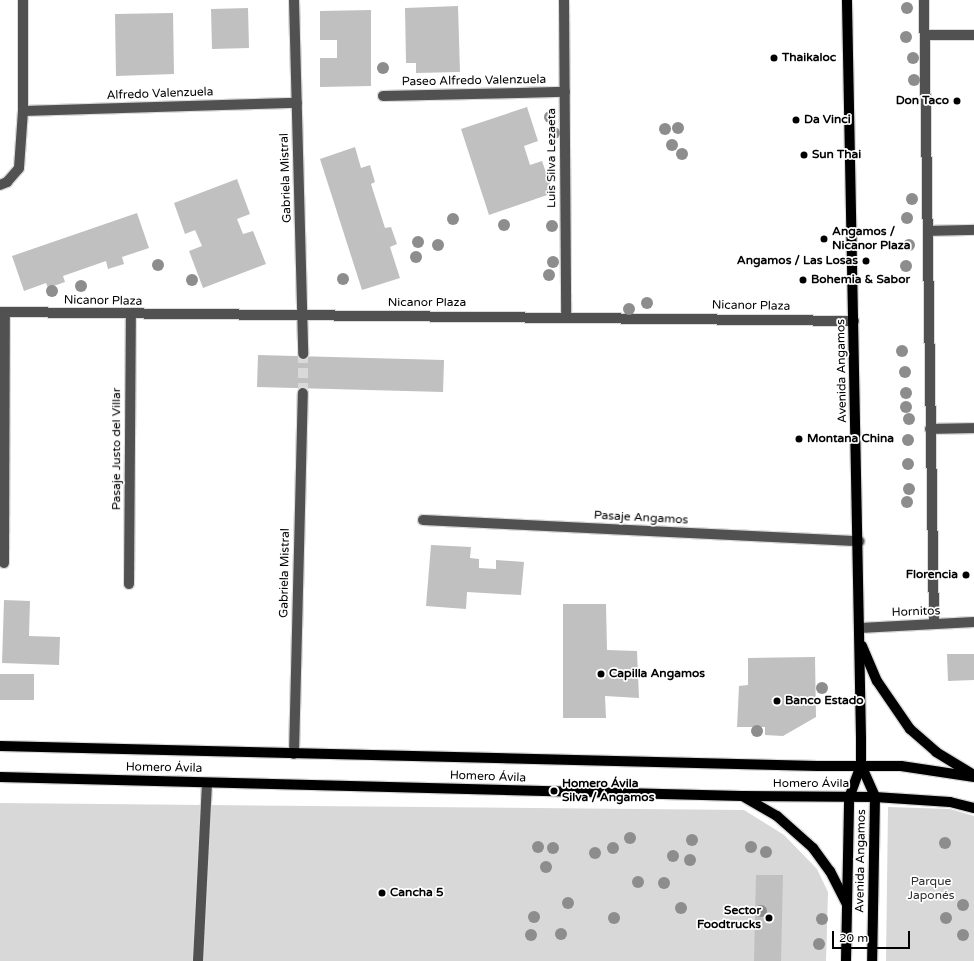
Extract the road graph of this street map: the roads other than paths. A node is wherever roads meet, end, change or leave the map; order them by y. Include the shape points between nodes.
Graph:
1 (23, 0) edge
2 (294, 0) edge
3 (564, 0) edge
4 (847, 0) edge
5 (924, 0) edge
6 (925, 35) junction
7 (974, 35) edge
8 (565, 92) junction
9 (383, 96) dead end
10 (297, 103) junction
11 (24, 111) junction
12 (3, 183) edge
13 (974, 230) edge
14 (929, 231) junction
15 (3, 312) edge
16 (131, 314) junction
17 (304, 315) junction
18 (566, 316) junction
19 (854, 321) junction
20 (304, 354) tunnel mouth
21 (303, 393) tunnel mouth
22 (974, 428) edge
23 (930, 429) junction
24 (422, 520) dead end
25 (859, 541) junction
26 (4, 563) dead end
27 (130, 584) dead end
28 (974, 622) edge
29 (934, 624) junction
30 (860, 628) junction
31 (860, 641) junction
32 (0, 746) edge
33 (294, 754) junction
34 (861, 765) junction
35 (974, 776) edge
36 (0, 777) edge
37 (207, 782) junction
38 (742, 796) junction
39 (875, 797) junction
40 (849, 798) junction
41 (974, 808) edge
42 (848, 907) junction
43 (198, 961) edge
44 (846, 961) edge
45 (872, 961) edge

1 - 11 street
2 - 10 street, Gabriela Mistral
3 - 8 street, Luis Silva Lezaeta
4 - 19 main road, Avenida Angamos
5 - 6 street
6 - 7 street
6 - 14 street
8 - 9 street, Paseo Alfredo Valenzuela
8 - 18 street, Luis Silva Lezaeta
10 - 11 street, Alfredo Valenzuela
10 - 17 street, Gabriela Mistral
11 - 12 street via 19,168
13 - 14 street
14 - 23 street
15 - 16 street, Nicanor Plaza
15 - 26 street
16 - 17 street, Nicanor Plaza
16 - 27 street, Pasaje Justo del Villar
17 - 18 street, Nicanor Plaza
17 - 20 street, Gabriela Mistral
18 - 19 street, Nicanor Plaza
19 - 25 main road, Avenida Angamos
21 - 33 street, Gabriela Mistral
22 - 23 street
23 - 29 street
24 - 25 street, Pasaje Angamos
25 - 30 main road, Avenida Angamos
28 - 29 street, Hornitos
29 - 30 street, Hornitos
30 - 31 main road, Avenida Angamos
31 - 34 main road, Avenida Angamos
31 - 35 main road via 877,681 899,716 936,752
32 - 33 main road, Homero Ávila
33 - 34 main road, Homero Ávila
34 - 35 main road, Homero Ávila via 901,766
34 - 39 main road, Avenida Angamos
34 - 40 main road, Avenida Angamos
36 - 37 main road, Homero Ávila
37 - 38 main road, Homero Ávila
37 - 43 street
38 - 40 main road, Homero Ávila
38 - 42 main road via 777,816 813,848 830,871
39 - 40 main road, Homero Ávila
39 - 41 main road, Homero Ávila via 950,802
39 - 45 main road, Avenida Angamos
40 - 42 main road, Avenida Angamos
42 - 44 main road, Avenida Angamos

